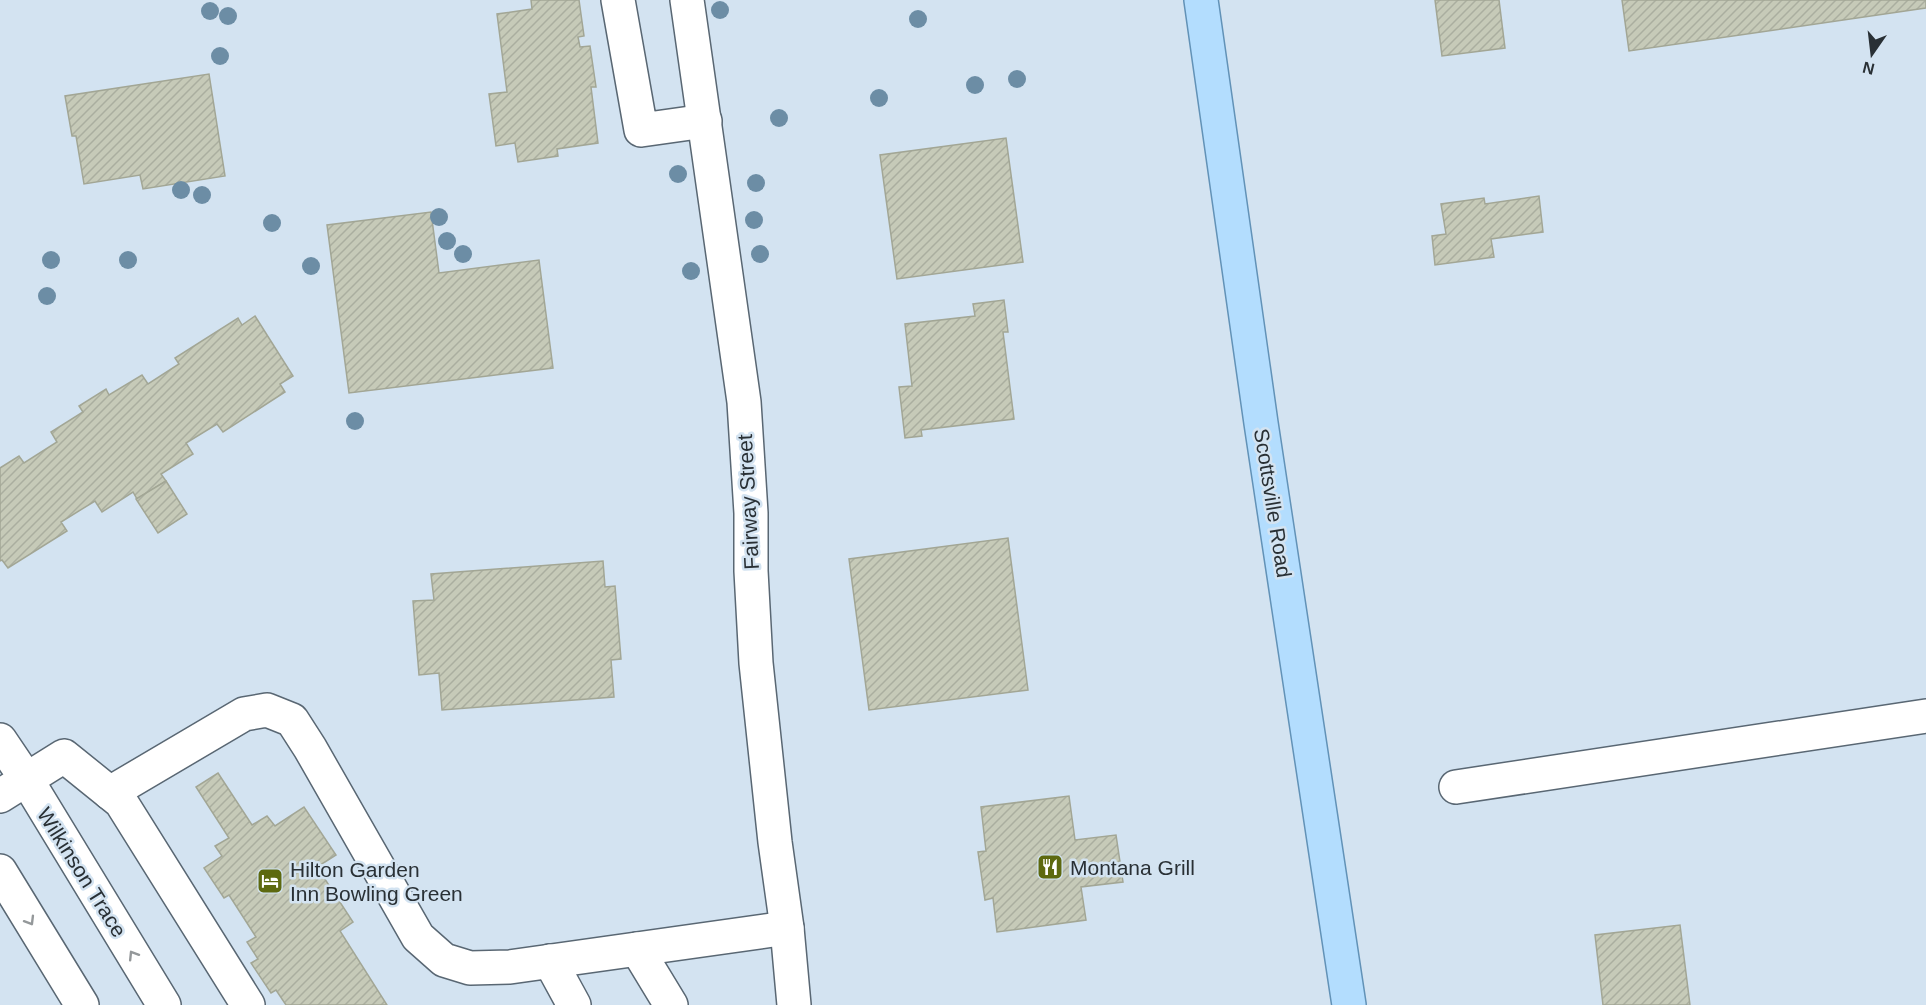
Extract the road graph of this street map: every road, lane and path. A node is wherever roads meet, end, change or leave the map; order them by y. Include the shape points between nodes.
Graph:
1 (618, 0) edge
2 (687, 0) edge
3 (1201, 0) edge
4 (705, 122) junction
5 (1926, 716) edge
6 (0, 740) edge
7 (1456, 787) dead end
8 (13, 788) edge
9 (110, 793) junction
10 (0, 871) edge
11 (787, 928) junction
12 (637, 949) junction
13 (550, 962) junction
14 (82, 1005) edge
15 (164, 1005) edge
16 (248, 1005) edge
17 (574, 1005) edge
18 (671, 1005) edge
19 (794, 1005) edge
20 (1349, 1005) edge

1 - 4 street via 641,130
2 - 4 street, Fairway Street
3 - 20 main road, Scottsville Road
4 - 11 street, Fairway Street via 744,402 756,663
5 - 7 street
6 - 8 street, Wilkinson Trace
8 - 9 street via 64,756
15 -> 8 street, Wilkinson Trace
9 - 13 street via 244,714 267,710 292,720 418,937 444,960 470,968
9 - 16 street via 121,802
10 -> 14 street
11 - 12 street
11 - 19 street, Fairway Street
12 - 13 street
12 - 18 street
13 - 17 street

